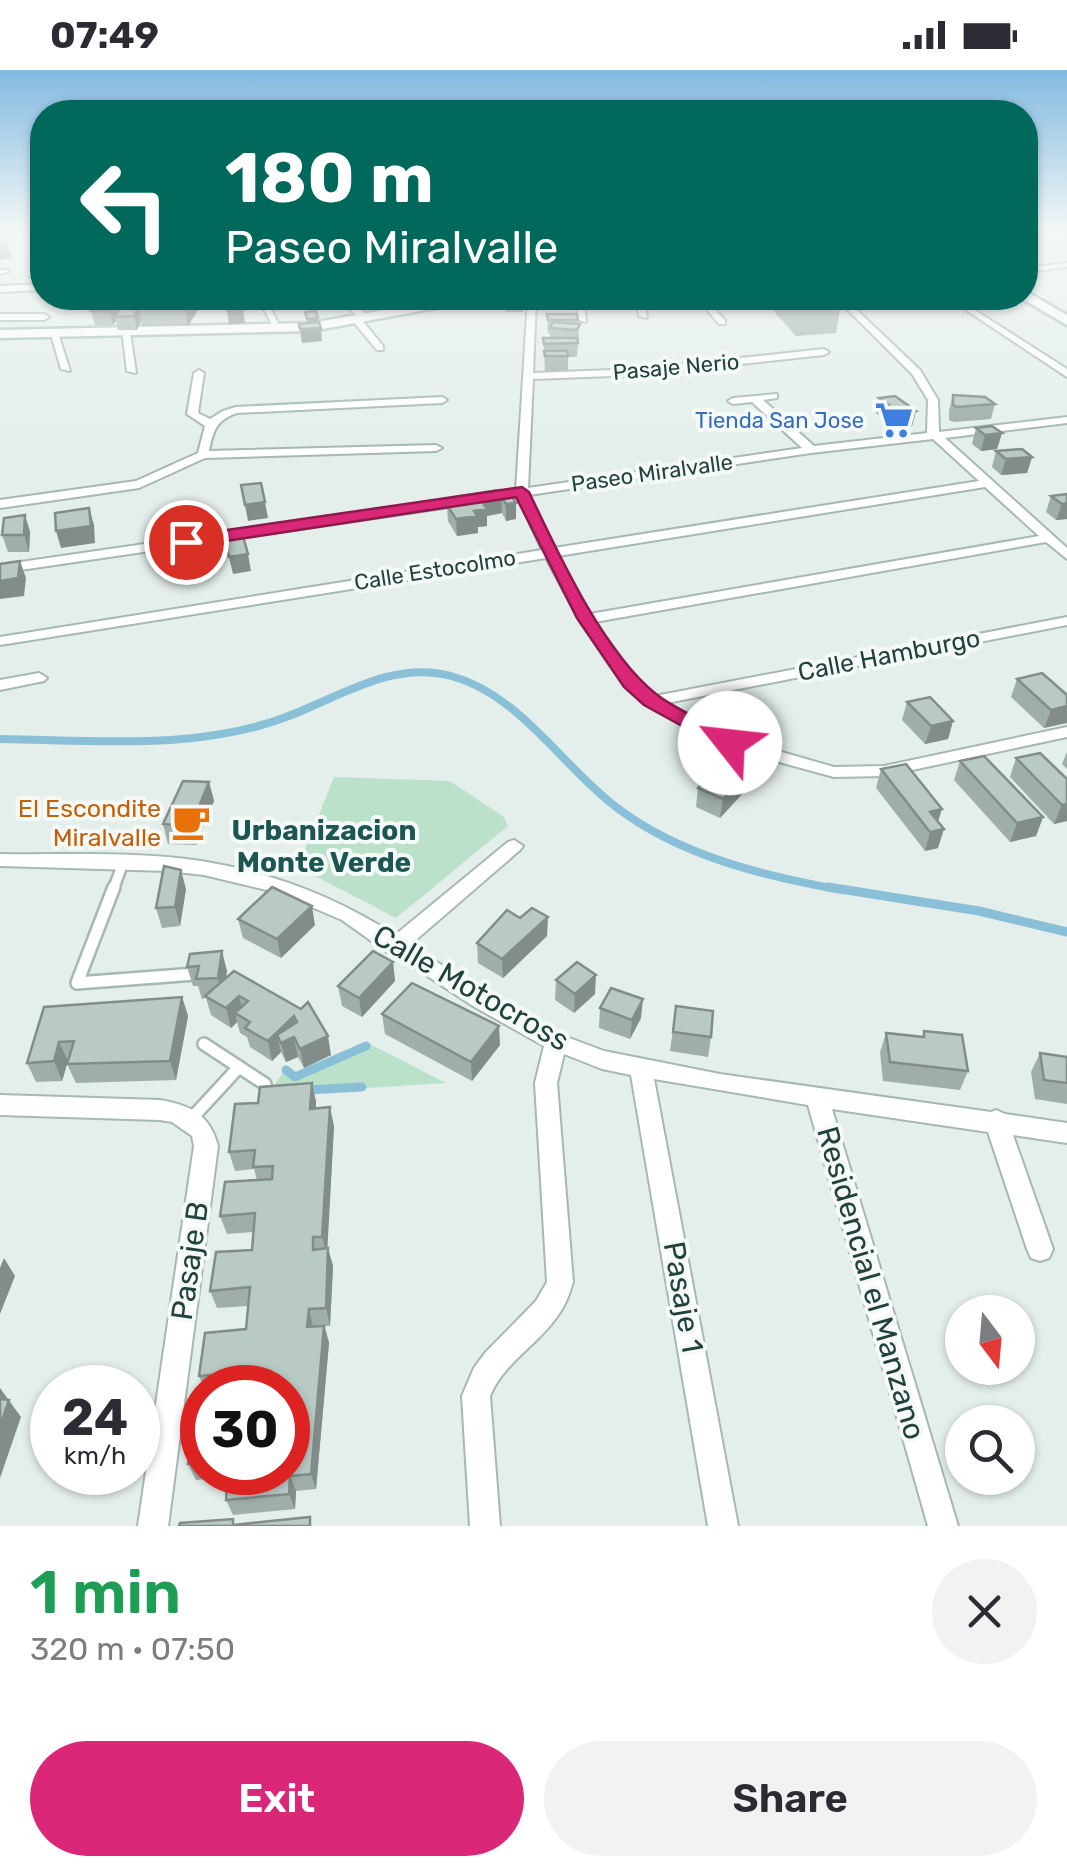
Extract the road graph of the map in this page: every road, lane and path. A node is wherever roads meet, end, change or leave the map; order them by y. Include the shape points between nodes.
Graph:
1 (1038, 302) edge
2 (268, 310) edge
3 (353, 310) edge
4 (390, 310) edge
5 (531, 310) edge
6 (581, 310) edge
7 (643, 310) edge
8 (710, 310) edge
9 (852, 310) edge
10 (972, 310) edge
11 (644, 316) dead end
12 (0, 317) edge
13 (44, 317) dead end
14 (360, 318) junction
15 (582, 320) edge
16 (1067, 321) edge
17 (722, 322) dead end
18 (120, 327) junction
19 (278, 328) junction
20 (53, 333) junction
21 (0, 334) edge
22 (380, 348) dead end
23 (824, 352) dead end
24 (66, 369) dead end
25 (132, 372) dead end
26 (200, 373) dead end
27 (1067, 374) edge
28 (528, 376) junction
29 (773, 396) dead end
30 (754, 398) junction
31 (442, 400) dead end
32 (733, 401) dead end
33 (208, 423) junction
34 (1064, 423) edge
35 (932, 433) junction
36 (436, 448) dead end
37 (811, 450) junction
38 (204, 454) junction
39 (988, 483) junction
40 (522, 492) junction
41 (0, 504) edge
42 (1050, 538) junction
43 (548, 551) junction
44 (1067, 555) edge
45 (0, 569) edge
46 (586, 618) junction
47 (1067, 622) edge
48 (0, 640) edge
49 (39, 678) dead end
50 (0, 685) edge
51 (652, 701) junction
52 (1067, 732) edge
53 (514, 846) dead end
54 (0, 860) edge
55 (123, 864) junction
56 (394, 947) junction
57 (195, 974) edge
58 (556, 1042) junction
59 (204, 1044) dead end
60 (239, 1067) junction
61 (641, 1069) junction
62 (265, 1084) edge
63 (817, 1098) junction
64 (0, 1105) edge
65 (190, 1120) junction
66 (996, 1120) junction
67 (1067, 1133) edge
68 (1040, 1249) dead end
69 (153, 1526) edge
70 (484, 1526) edge
71 (723, 1526) edge
72 (943, 1526) edge

1 - 16 street
2 - 19 street
3 - 14 street
4 - 14 street
5 - 28 street
6 - 15 street
7 - 11 street
8 - 17 street
9 - 35 street via 916,372 933,400
10 - 27 street
12 - 13 street
14 - 19 street
14 - 22 street
18 - 19 street
18 - 20 street
18 - 25 street
20 - 21 street
20 - 24 street
23 - 28 street, Pasaje Nerio
26 - 33 street via 192,414
28 - 40 street
29 - 30 street
30 - 32 street
30 - 37 street
31 - 33 street via 248,408
33 - 38 street
34 - 35 street, Paseo Miralvalle
35 - 37 street, Paseo Miralvalle
35 - 39 street
36 - 38 street
37 - 40 street, Paseo Miralvalle
38 - 41 street via 139,484
39 - 42 street
39 - 43 street, Calle Estocolmo
40 - 43 street
40 - 45 street, Paseo Miralvalle
42 - 44 street
42 - 46 street
43 - 46 street
43 - 48 street, Calle Estocolmo
46 - 51 street
47 - 51 street, Calle Hamburgo
49 - 50 street
51 - 52 street via 730,743 834,772 884,772
53 - 56 street
54 - 55 street, Calle Motocross
55 - 56 street, Calle Motocross via 204,868 284,887 349,915
55 - 57 lane via 77,983
56 - 58 street, Calle Motocross
58 - 61 street, Calle Motocross
58 - 70 street via 546,1083 560,1282 554,1302 504,1348 480,1383
59 - 60 lane
60 - 62 lane
60 - 65 lane
61 - 63 street, Calle Motocross
61 - 71 street, Pasaje 1
63 - 66 street, Calle Motocross
63 - 72 street, Residencial el Manzano
64 - 65 street via 160,1110
65 - 69 street, Pasaje B via 206,1146
66 - 67 street, Calle Motocross
66 - 68 street

